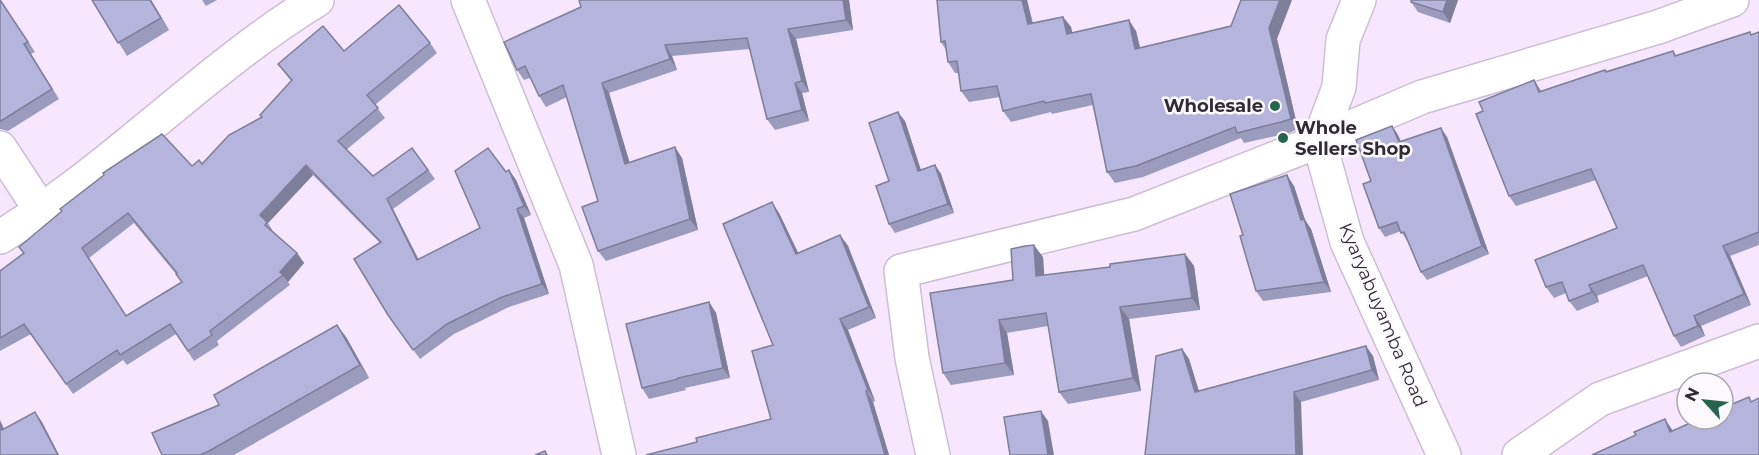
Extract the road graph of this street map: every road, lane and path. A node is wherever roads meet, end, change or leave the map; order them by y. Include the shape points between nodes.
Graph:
1 (317, 0) edge
2 (468, 0) edge
3 (1359, 0) edge
4 (1732, 0) edge
5 (1319, 141) junction
6 (0, 148) edge
7 (42, 212) junction
8 (0, 237) edge
9 (1759, 341) edge
10 (619, 455) edge
11 (933, 455) edge
12 (1444, 455) edge
13 (1519, 455) edge

1 - 7 street via 239,53
2 - 10 street via 576,265
3 - 5 street via 1343,40 1339,87
4 - 5 street via 1658,27 1422,97
5 - 11 street via 1134,214 901,271 912,358
5 - 12 street, Kyaryabuyamba Road via 1347,242
6 - 7 street
7 - 8 street
9 - 13 street via 1600,399

